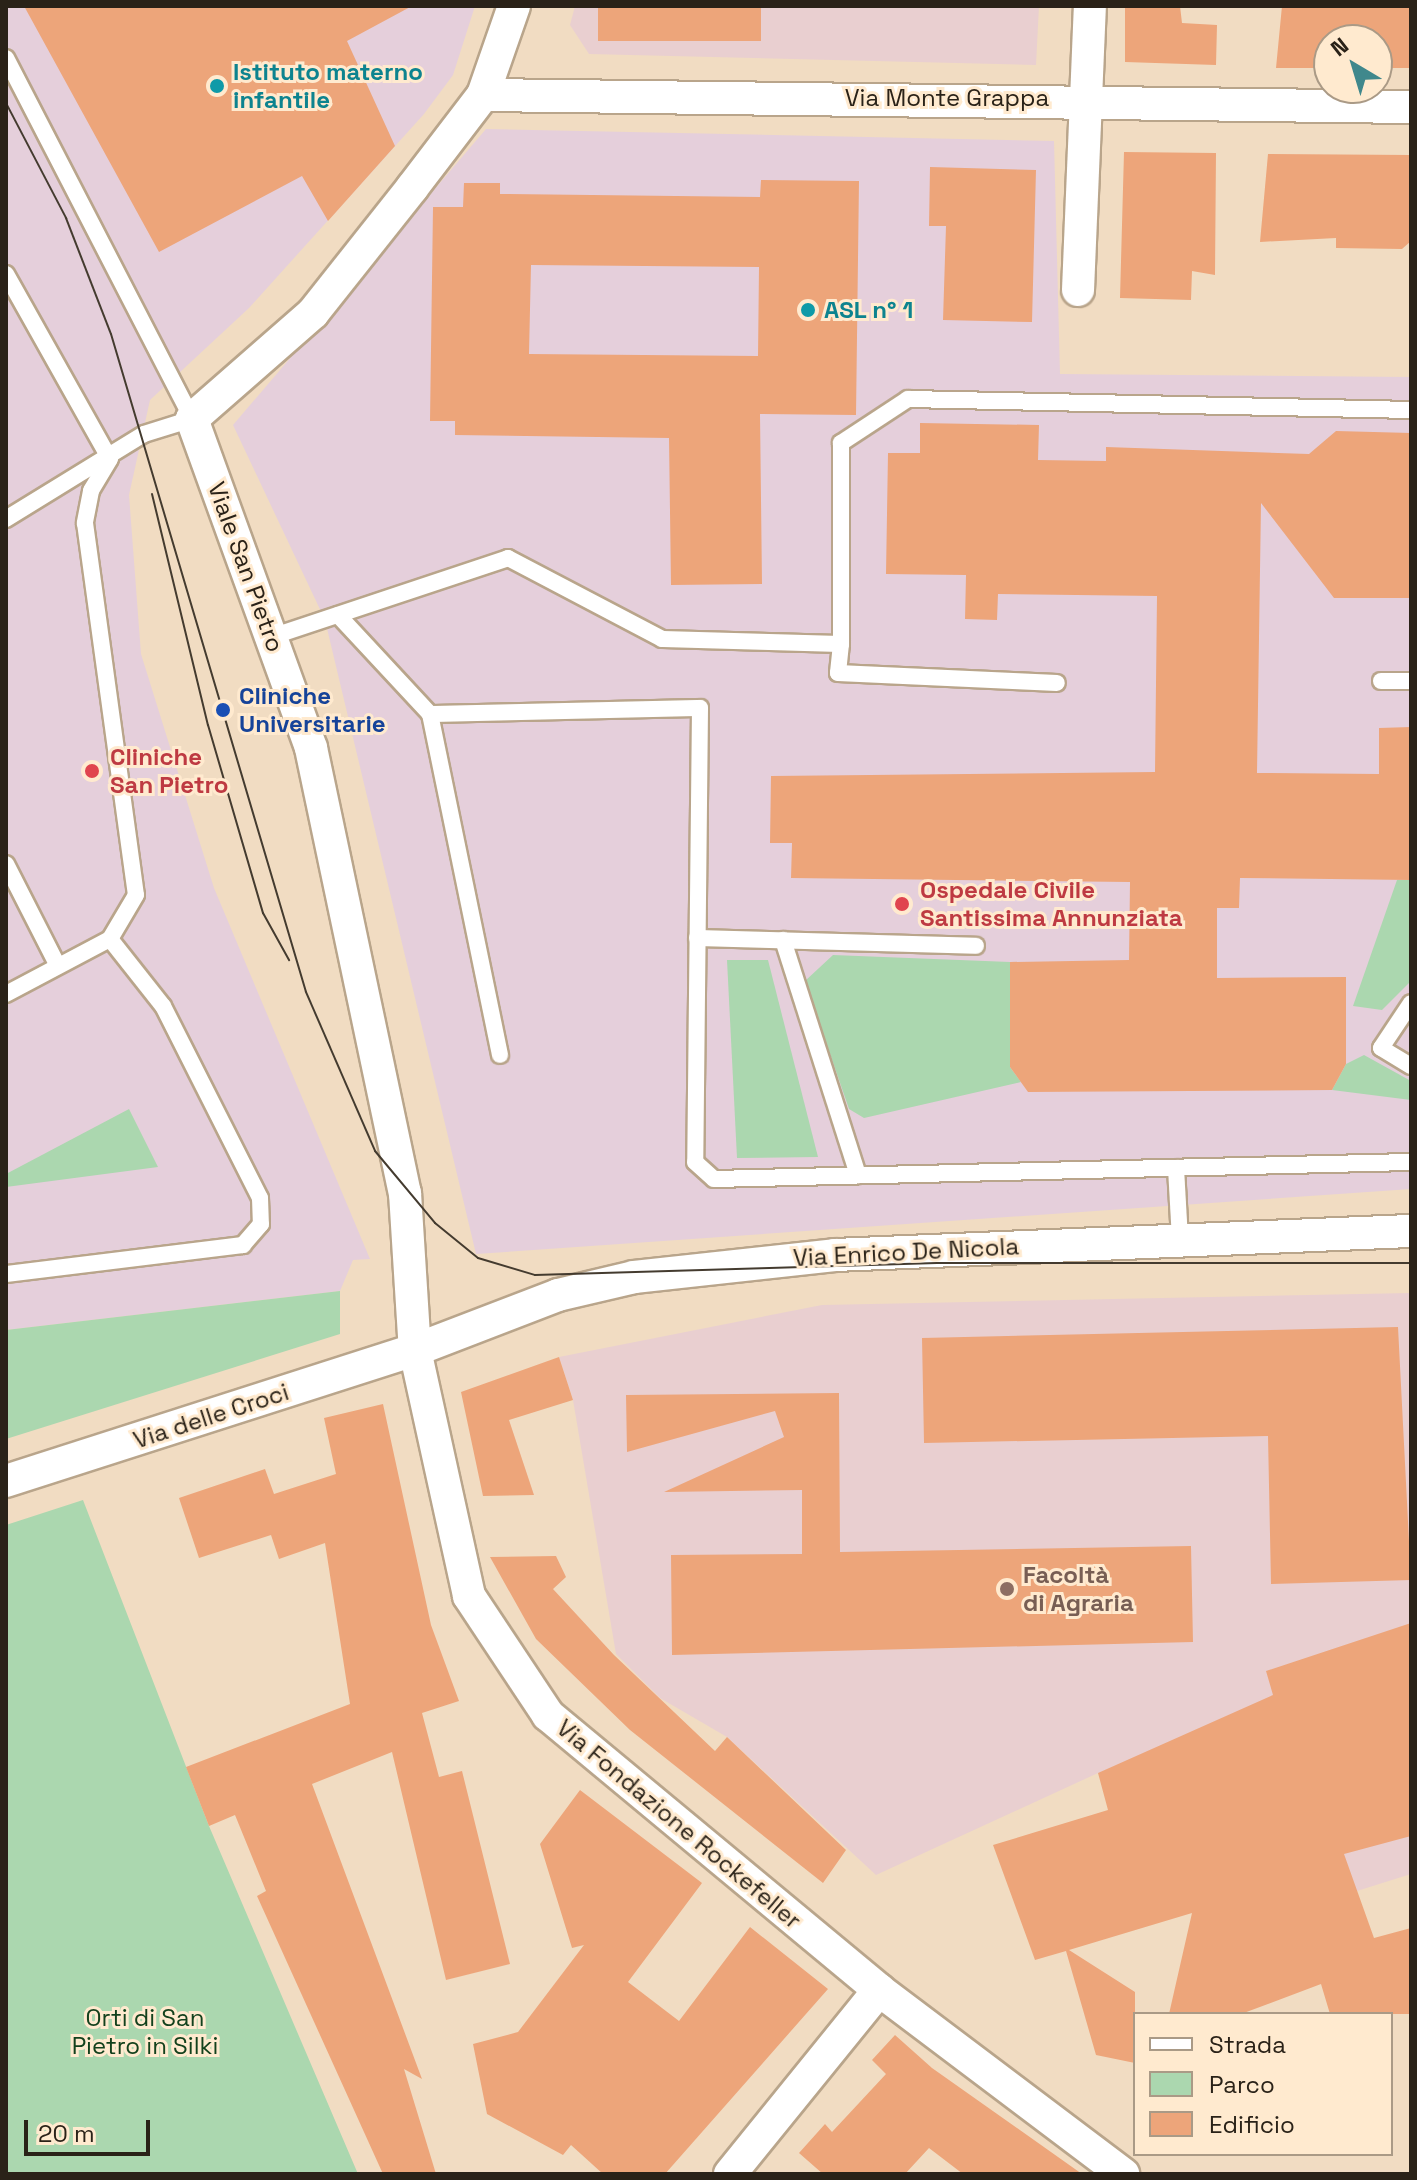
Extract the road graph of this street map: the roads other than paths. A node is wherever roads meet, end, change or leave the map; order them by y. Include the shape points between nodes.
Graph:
1 (514, 6) edge
2 (1090, 6) edge
3 (6, 58) edge
4 (483, 95) junction
5 (1089, 99) junction
6 (1411, 107) edge
7 (6, 274) edge
8 (1078, 290) dead end
9 (1411, 410) edge
10 (192, 419) junction
11 (110, 459) junction
12 (6, 519) edge
13 (338, 615) junction
14 (271, 637) junction
15 (841, 644) junction
16 (1381, 681) dead end
17 (1411, 681) edge
18 (1057, 683) dead end
19 (430, 714) junction
20 (6, 864) edge
21 (697, 938) junction
22 (110, 939) junction
23 (783, 940) junction
24 (976, 946) dead end
25 (58, 966) junction
26 (6, 994) edge
27 (1411, 1003) edge
28 (500, 1055) dead end
29 (1411, 1066) edge
30 (1411, 1162) edge
31 (1176, 1168) junction
32 (858, 1175) junction
33 (1411, 1231) edge
34 (1180, 1240) junction
35 (6, 1274) edge
36 (415, 1350) junction
37 (6, 1481) edge
38 (879, 1990) junction
39 (730, 2174) edge
40 (1123, 2174) edge

1 - 4 street
2 - 5 street
3 - 10 lane, Viale San Pietro
4 - 5 street, Via Monte Grappa
4 - 10 street via 313,313
5 - 6 street, Via Monte Grappa
5 - 8 street
7 - 11 lane
9 - 15 lane via 908,399 841,443
10 - 11 lane via 144,434
10 - 14 street, Viale San Pietro
11 - 12 lane
11 - 22 lane via 91,491 85,523 136,895
13 - 14 lane
13 - 15 lane via 508,558 662,639
13 - 19 lane
14 - 36 street, Viale San Pietro via 311,748 405,1193
15 - 18 lane via 838,673
16 - 17 lane
19 - 21 lane via 700,708
19 - 28 lane
20 - 25 lane
21 - 23 lane
21 - 32 lane via 695,1162 714,1179
22 - 25 lane
22 - 35 lane via 163,1006 260,1198 261,1224 243,1245
23 - 24 lane
23 - 32 lane
25 - 26 lane
27 - 29 lane via 1381,1048
30 - 31 lane
31 - 32 lane
31 - 34 lane
33 - 34 street, Via Enrico De Nicola
34 - 36 street, Via Enrico De Nicola via 757,1260 634,1277 558,1295
36 - 37 street, Via delle Croci
36 - 38 street, Via Fondazione Rockefeller via 469,1596 548,1715
38 - 39 street
38 - 40 street, Via Fondazione Rockefeller

